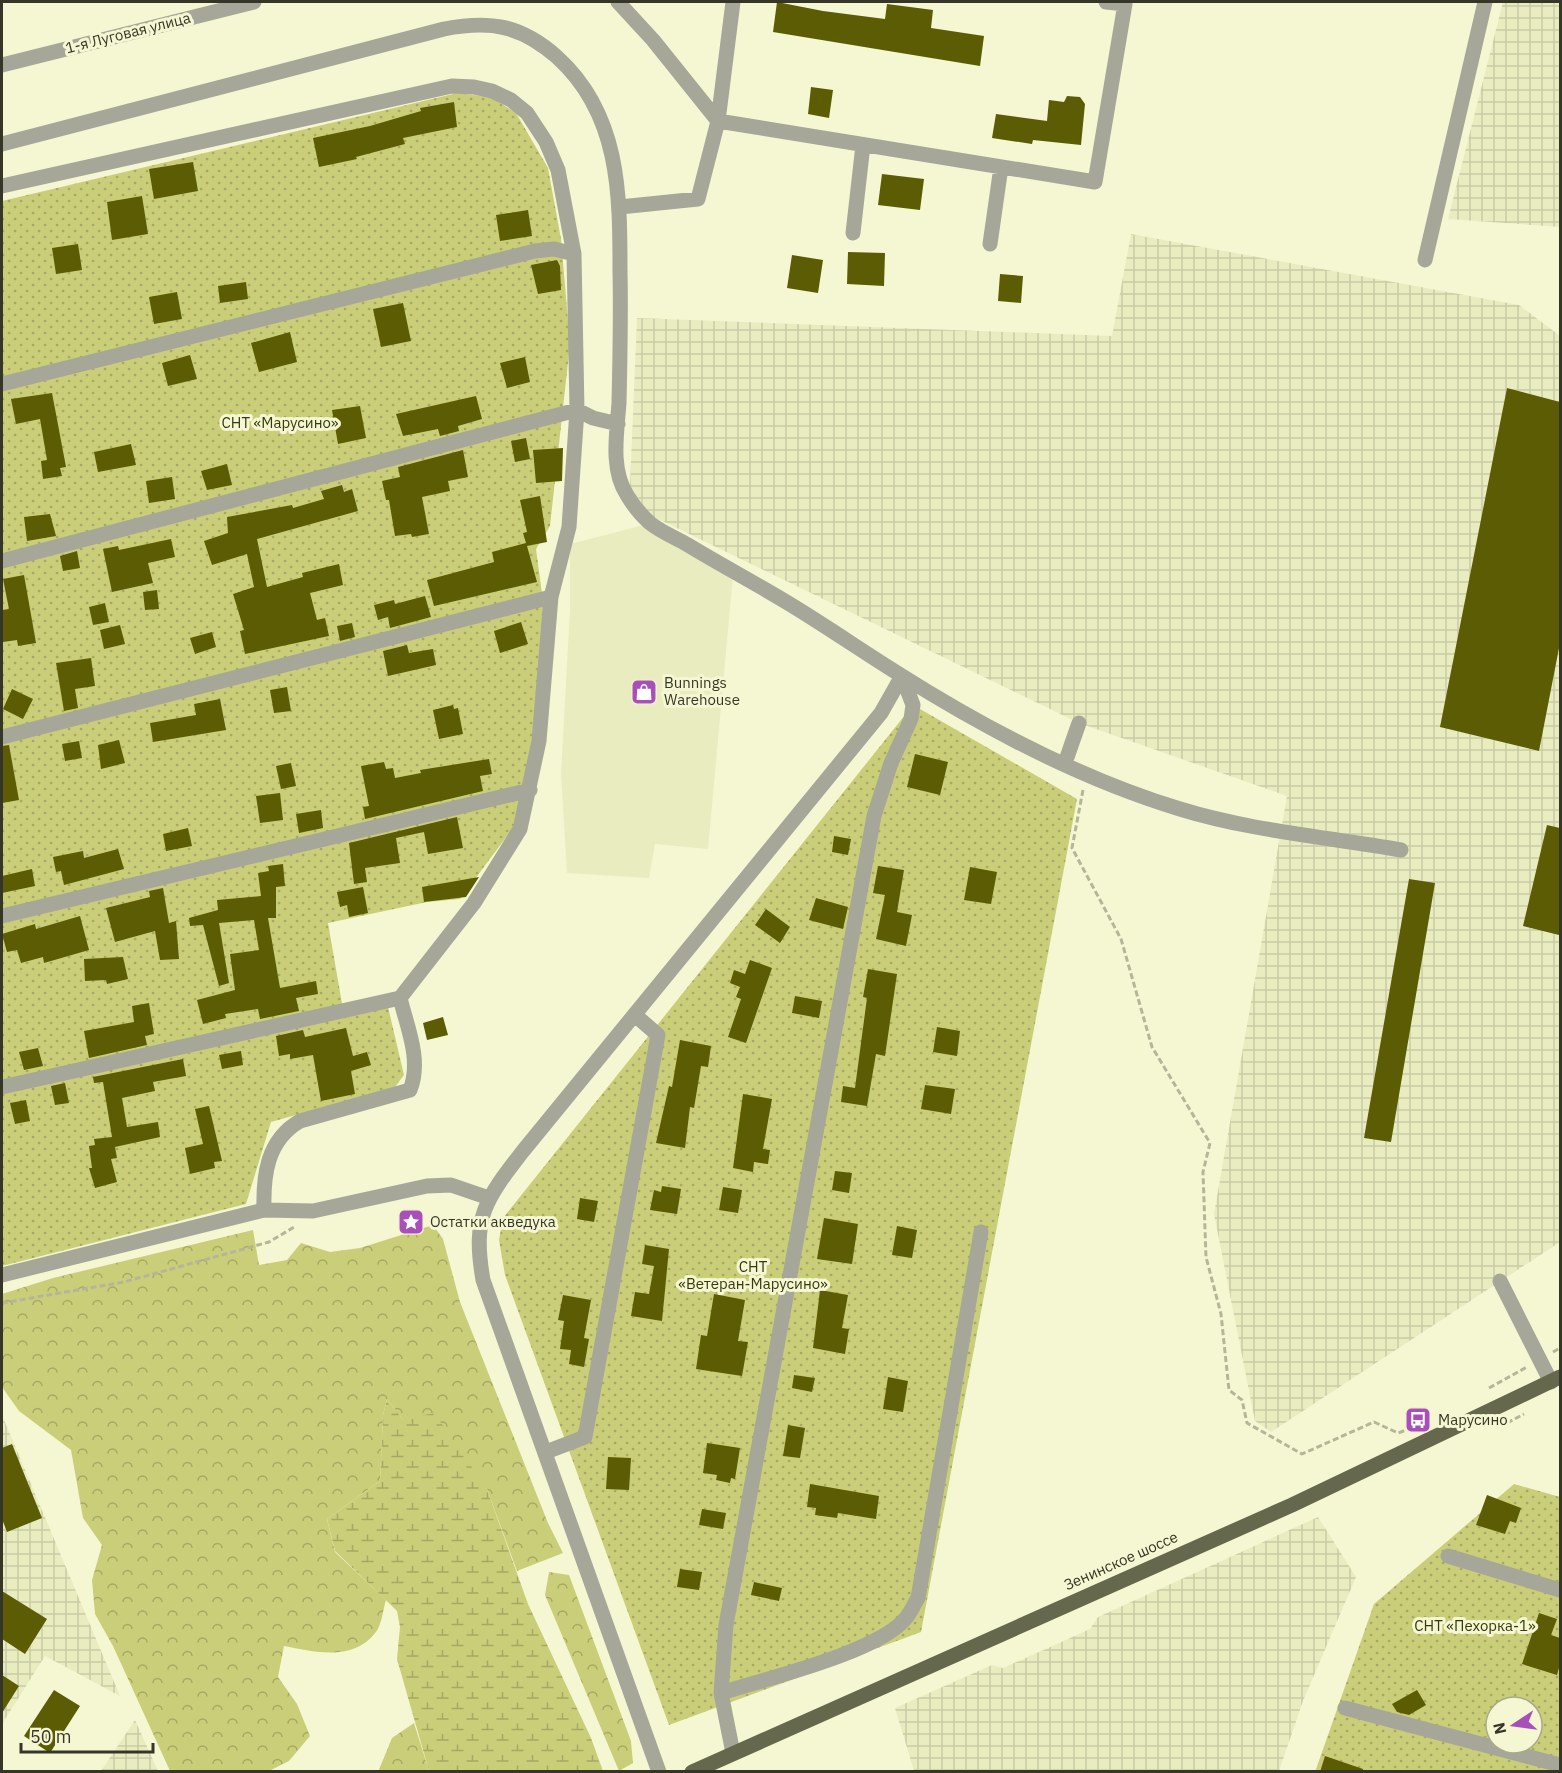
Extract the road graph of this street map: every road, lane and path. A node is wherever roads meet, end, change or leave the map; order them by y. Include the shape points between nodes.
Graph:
1 (254, 2) edge
2 (618, 2) edge
3 (733, 2) edge
4 (1106, 2) edge
5 (1485, 2) edge
6 (2, 65) edge
7 (718, 121) junction
8 (2, 144) edge
9 (863, 145) junction
10 (1001, 167) junction
11 (2, 186) edge
12 (620, 207) junction
13 (853, 233) dead end
14 (990, 244) dead end
15 (574, 254) junction
16 (1425, 260) dead end
17 (2, 384) edge
18 (577, 410) junction
19 (618, 424) junction
20 (2, 561) edge
21 (551, 597) junction
22 (902, 676) junction
23 (1079, 723) dead end
24 (2, 737) edge
25 (1065, 763) junction
26 (1086, 772) junction
27 (530, 790) junction
28 (1401, 850) dead end
29 (2, 916) edge
30 (400, 998) junction
31 (635, 1015) junction
32 (2, 1087) edge
33 (489, 1198) junction
34 (264, 1210) junction
35 (313, 1211) junction
36 (981, 1232) dead end
37 (2, 1275) edge
38 (1500, 1281) dead end
39 (2, 1303) edge
40 (1556, 1379) edge
41 (1417, 1426) dead end
42 (546, 1452) junction
43 (1449, 1556) dead end
44 (1560, 1590) edge
45 (722, 1693) junction
46 (1345, 1708) dead end
47 (733, 1753) junction
48 (1560, 1764) edge
49 (659, 1772) edge
50 (692, 1772) edge

1 - 6 street, 1-я Луговая улица
2 - 7 street
3 - 7 street
4 - 10 street via 1125,4 1095,182
5 - 16 street
7 - 9 street
7 - 12 street via 698,199
8 - 12 street via 444,29 476,23 498,25 520,32 552,52 575,73 592,98 614,155
9 - 10 street
9 - 13 street
10 - 14 street
11 - 15 street via 452,86 474,87 511,100 527,113 546,142 558,170
12 - 19 street
15 - 17 street via 554,249 535,251
15 - 18 street
18 - 19 street
18 - 20 street
18 - 21 street via 569,527
19 - 22 street via 616,456 624,491 650,523
21 - 24 street
21 - 27 street via 539,741
22 - 25 street
22 - 31 street via 881,713
22 - 45 street via 914,705 874,816 726,1625
23 - 25 street
25 - 26 street
26 - 28 street via 1180,809
26 - 41 path via 1072,848 1121,939 1152,1047 1210,1143 1203,1173 1206,1257 1221,1314 1229,1390 1242,1400 1247,1423 1302,1454 1374,1422 1398,1433
27 - 29 street
27 - 30 street via 520,829 474,903
30 - 32 street
30 - 34 street via 416,1062 410,1090 300,1121 285,1130 274,1144 266,1175
31 - 33 street
31 - 42 street via 658,1035 585,1437
33 - 35 street via 451,1185 427,1186
33 - 42 street via 479,1225 483,1280
34 - 35 street
34 - 37 street
35 - 39 path via 288,1233 269,1242 124,1282
36 - 45 street via 918,1598 905,1619 875,1641
38 - 40 street
40 - 47 main road, Зенинское шоссе via 1292,1505
42 - 49 street
43 - 44 street
45 - 47 street
46 - 48 street
47 - 50 main road, Зенинское шоссе

